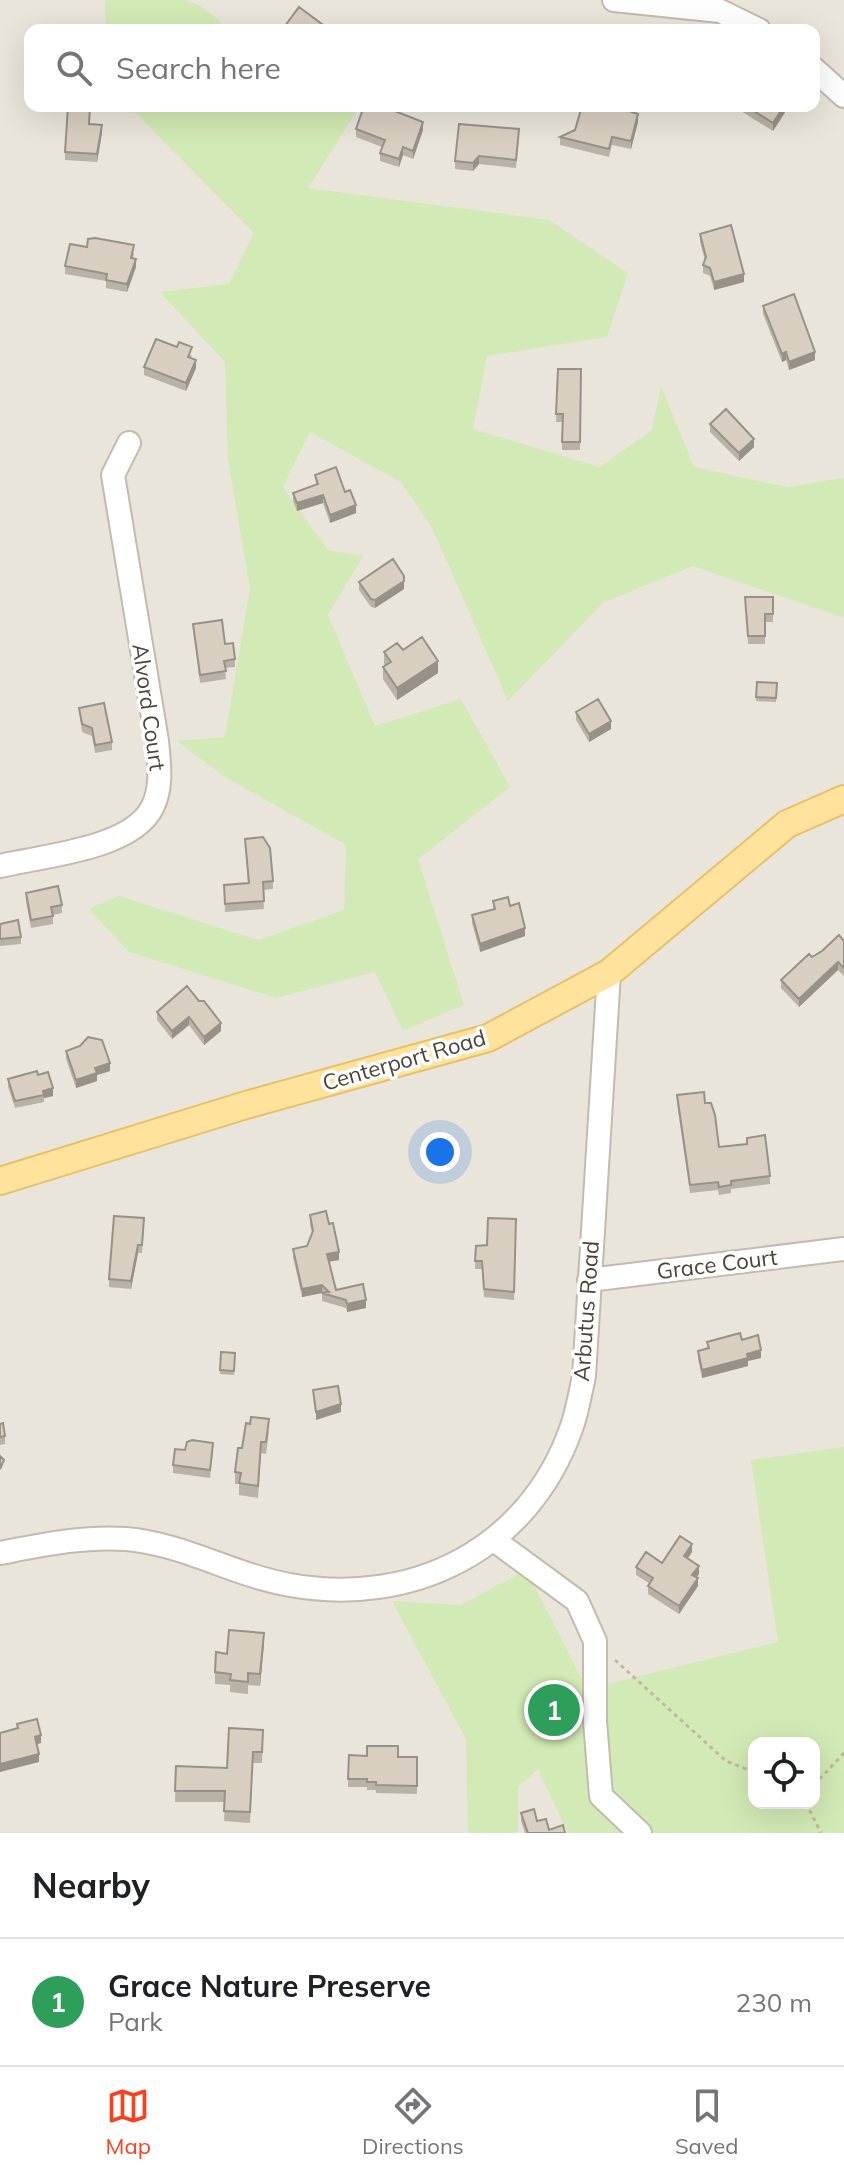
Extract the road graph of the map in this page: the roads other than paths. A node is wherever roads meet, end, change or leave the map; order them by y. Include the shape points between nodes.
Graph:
1 (614, 0) edge
2 (747, 24) edge
3 (820, 74) edge
4 (844, 96) edge
5 (129, 443) dead end
6 (844, 799) edge
7 (0, 866) edge
8 (609, 973) junction
9 (0, 1181) edge
10 (844, 1249) edge
11 (589, 1280) junction
12 (494, 1540) junction
13 (0, 1553) edge
14 (640, 1833) edge

1 - 2 street via 720,11
3 - 4 street
5 - 7 street, Alvord Court via 113,475 160,782 152,808 137,827 110,841
6 - 8 main road, Centerport Road via 787,824
8 - 9 main road, Centerport Road via 488,1038
8 - 11 street, Arbutus Road
10 - 11 street, Grace Court
11 - 12 street, Arbutus Road via 584,1376 571,1430 542,1487
12 - 13 street, Arbutus Road via 475,1555 414,1580 353,1592 288,1585 175,1546 126,1539 78,1539
12 - 14 street via 577,1601 595,1641 601,1796

